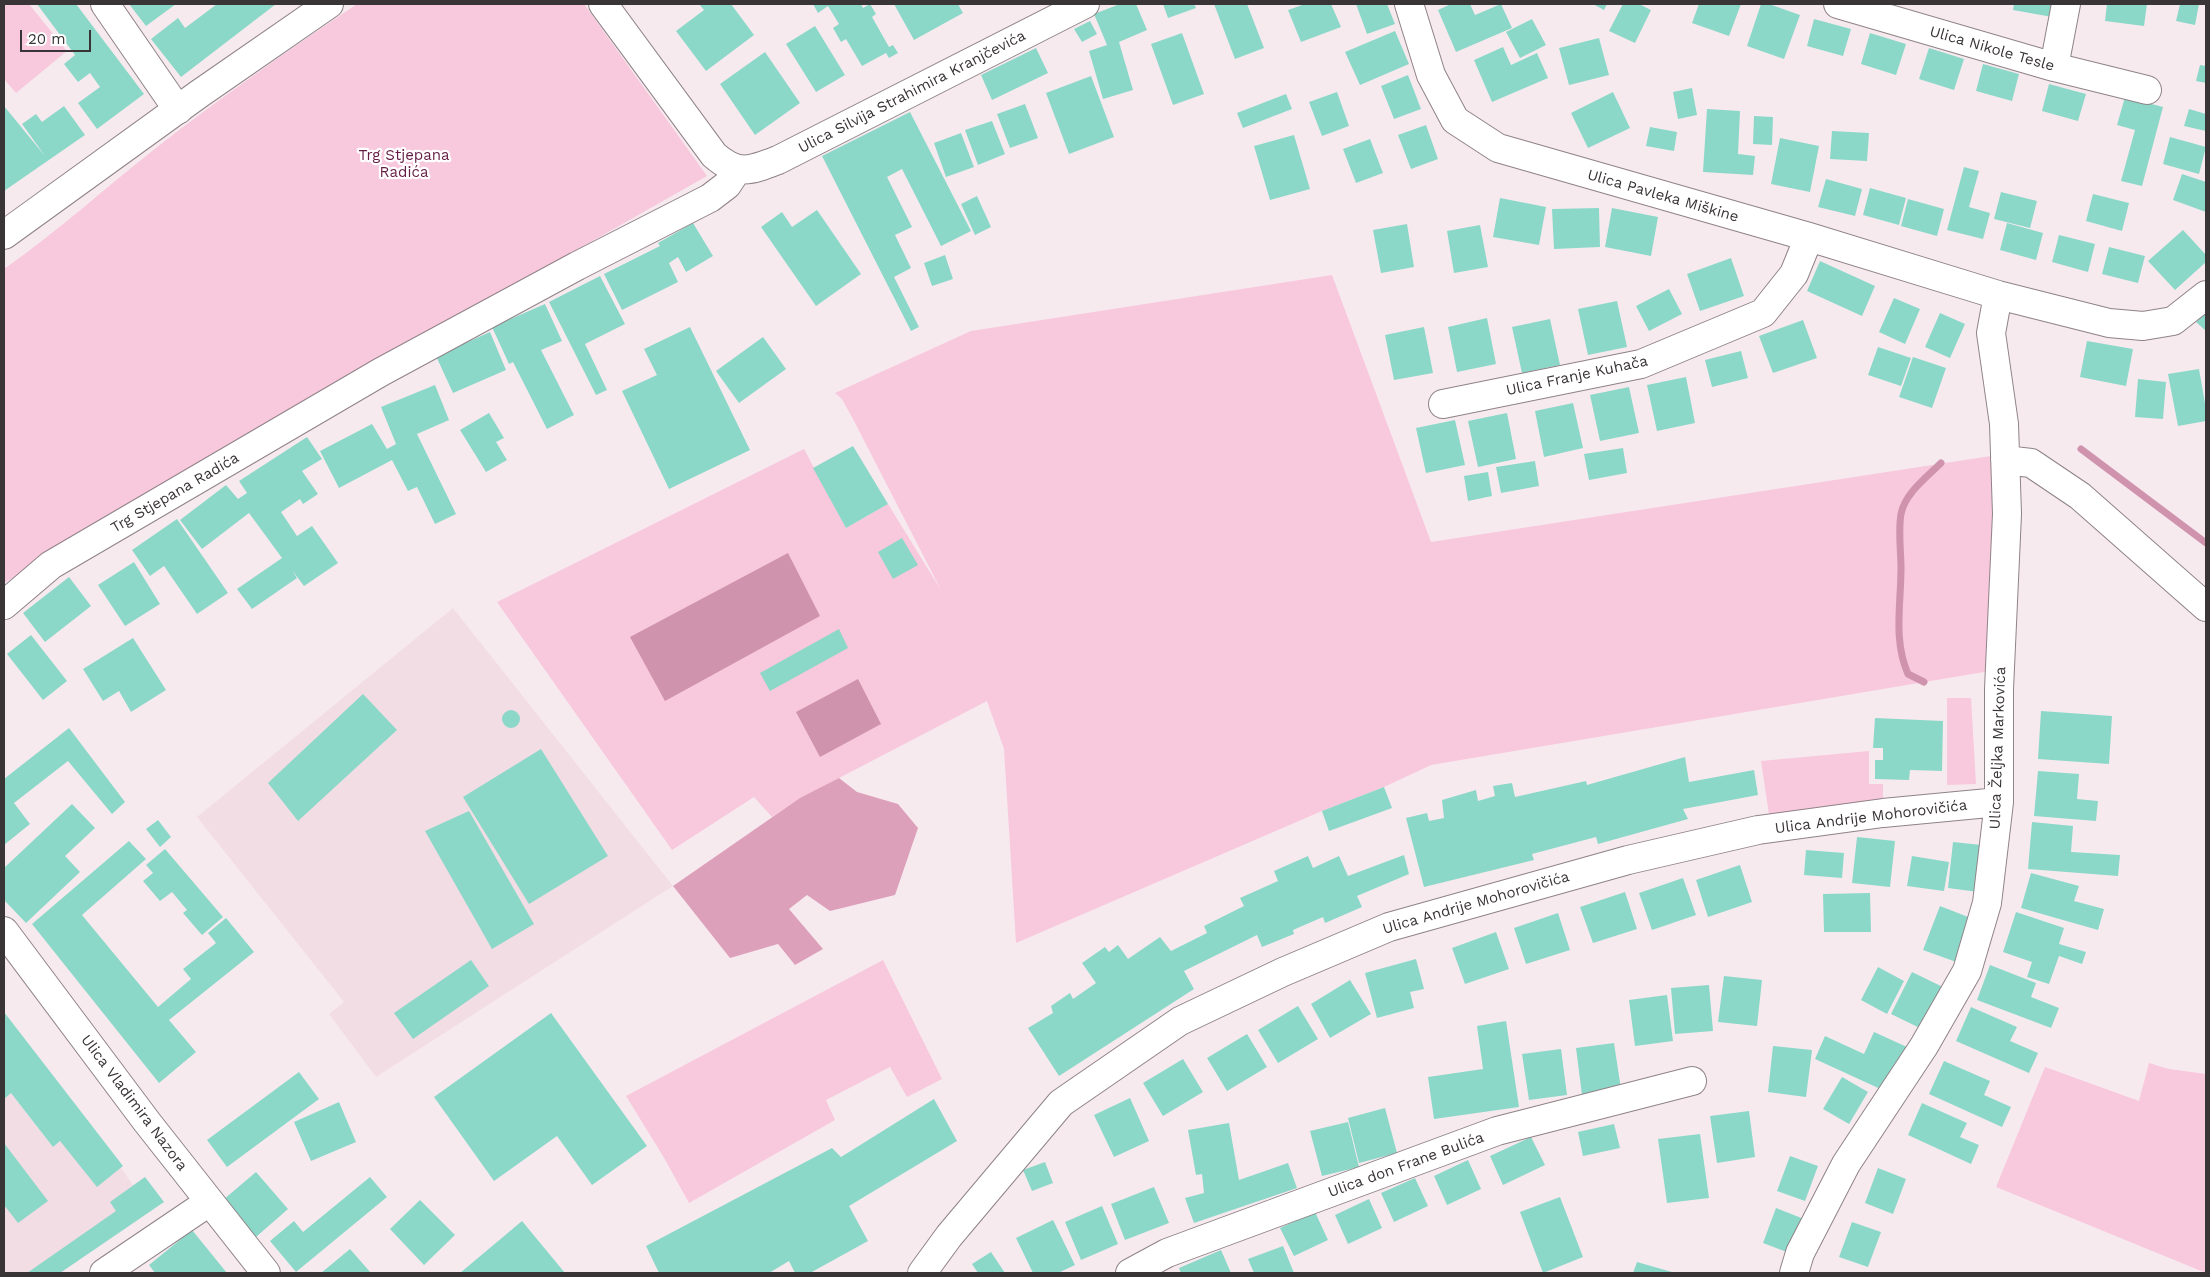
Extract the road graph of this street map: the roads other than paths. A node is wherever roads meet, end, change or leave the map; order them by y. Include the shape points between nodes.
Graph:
1 (104, 4) edge
2 (328, 4) edge
3 (603, 4) edge
4 (1085, 4) edge
5 (1409, 4) edge
6 (2066, 4) edge
7 (1851, 6) edge
8 (2054, 67) junction
9 (2147, 90) dead end
10 (178, 110) junction
11 (737, 170) junction
12 (4, 235) edge
13 (1810, 238) junction
14 (2206, 294) edge
15 (1998, 295) junction
16 (1443, 404) dead end
17 (2005, 460) junction
18 (4, 605) edge
19 (2206, 607) edge
20 (1999, 802) junction
21 (4, 931) edge
22 (1692, 1081) dead end
23 (209, 1202) junction
24 (104, 1273) edge
25 (266, 1273) edge
26 (922, 1273) edge
27 (1130, 1273) edge
28 (1794, 1273) edge

1 - 10 street
2 - 10 street
3 - 11 street via 714,155
4 - 11 street, Ulica Silvija Strahimira Kranjčevića via 778,160 755,169
5 - 13 street, Ulica Pavleka Miškine via 1431,75 1455,120 1498,148
6 - 8 street
7 - 8 street, Ulica Nikole Tesle
8 - 9 street, Ulica Nikole Tesle
10 - 12 street
11 - 18 street, Trg Stjepana Radića via 727,185 710,198 381,372 51,565
13 - 15 street, Ulica Pavleka Miškine
13 - 16 street, Ulica Franje Kuhača via 1794,274 1764,313 1641,364
14 - 15 street, Ulica Pavleka Miškine via 2172,320 2143,326 2110,323
15 - 17 street, Ulica Željka Markovića via 1991,333 2004,424
17 - 19 street via 2030,463 2080,496
17 - 20 street, Ulica Željka Markovića via 2007,514
20 - 26 street, Ulica Andrije Mohorovičića via 1771,828 1637,858 1389,927 1283,972 1180,1022 1060,1103
20 - 28 street, Ulica Željka Markovića via 1987,903 1967,971 1924,1046 1846,1164 1800,1253
21 - 23 street, Ulica Vladimira Nazora
22 - 27 street, Ulica don Frane Bulića via 1497,1131 1167,1253
23 - 24 street
23 - 25 street, Ulica Vladimira Nazora

